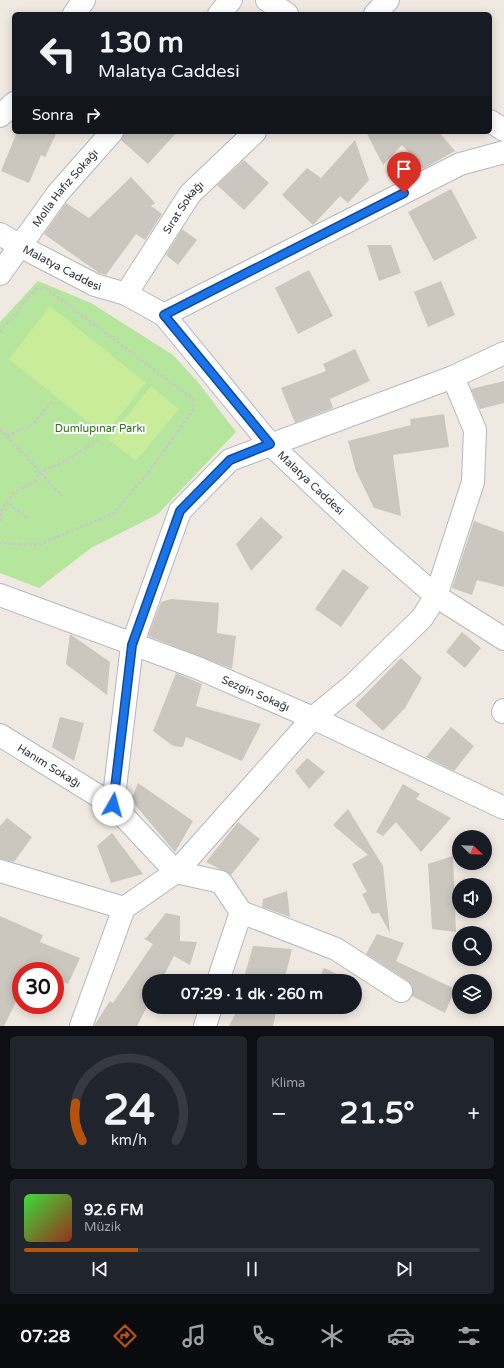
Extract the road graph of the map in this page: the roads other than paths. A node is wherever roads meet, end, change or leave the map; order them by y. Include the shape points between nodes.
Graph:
1 (84, 0) edge
2 (231, 0) edge
3 (267, 0) edge
4 (388, 0) edge
5 (75, 12) edge
6 (221, 12) edge
7 (284, 12) edge
8 (377, 12) edge
9 (12, 105) edge
10 (0, 116) edge
11 (492, 123) edge
12 (504, 130) edge
13 (110, 134) edge
14 (253, 134) edge
15 (504, 152) edge
16 (0, 234) edge
17 (20, 246) junction
18 (0, 274) edge
19 (126, 294) junction
20 (164, 315) junction
21 (504, 353) edge
22 (453, 377) junction
23 (270, 444) junction
24 (0, 595) edge
25 (436, 596) junction
26 (504, 639) edge
27 (132, 645) junction
28 (313, 718) junction
29 (0, 735) edge
30 (113, 805) junction
31 (504, 808) edge
32 (0, 871) edge
33 (176, 872) junction
34 (124, 908) junction
35 (241, 912) junction
36 (220, 974) edge
37 (401, 991) dead end
38 (209, 1014) edge
39 (81, 1026) edge
40 (205, 1026) edge

1 - 5 street
2 - 6 street
3 - 7 street
4 - 8 street
9 - 10 street
11 - 12 street
13 - 17 street, Molla Hafız Sokağı via 58,193
14 - 19 street, Sırat Sokağı via 190,194
15 - 20 street via 460,164
16 - 17 street
17 - 18 street, Malatya Caddesi
17 - 19 street, Malatya Caddesi via 95,285
19 - 20 street, Malatya Caddesi
20 - 23 street, Malatya Caddesi
21 - 22 street
22 - 23 street
22 - 25 street via 475,430 473,482
23 - 25 street, Malatya Caddesi via 374,542
23 - 27 street via 230,460 180,511
24 - 27 street, Sezgin Sokağı
25 - 26 street, Malatya Caddesi
25 - 28 street via 422,618 353,685
27 - 28 street, Sezgin Sokağı via 198,668
27 - 30 street
28 - 31 street, Sezgin Sokağı
28 - 33 street
29 - 30 street, Hanım Sokağı
30 - 33 street, Hanım Sokağı
32 - 34 street
33 - 34 street
33 - 35 street via 220,882
34 - 39 street
35 - 36 street
35 - 37 street via 336,949
38 - 40 street

